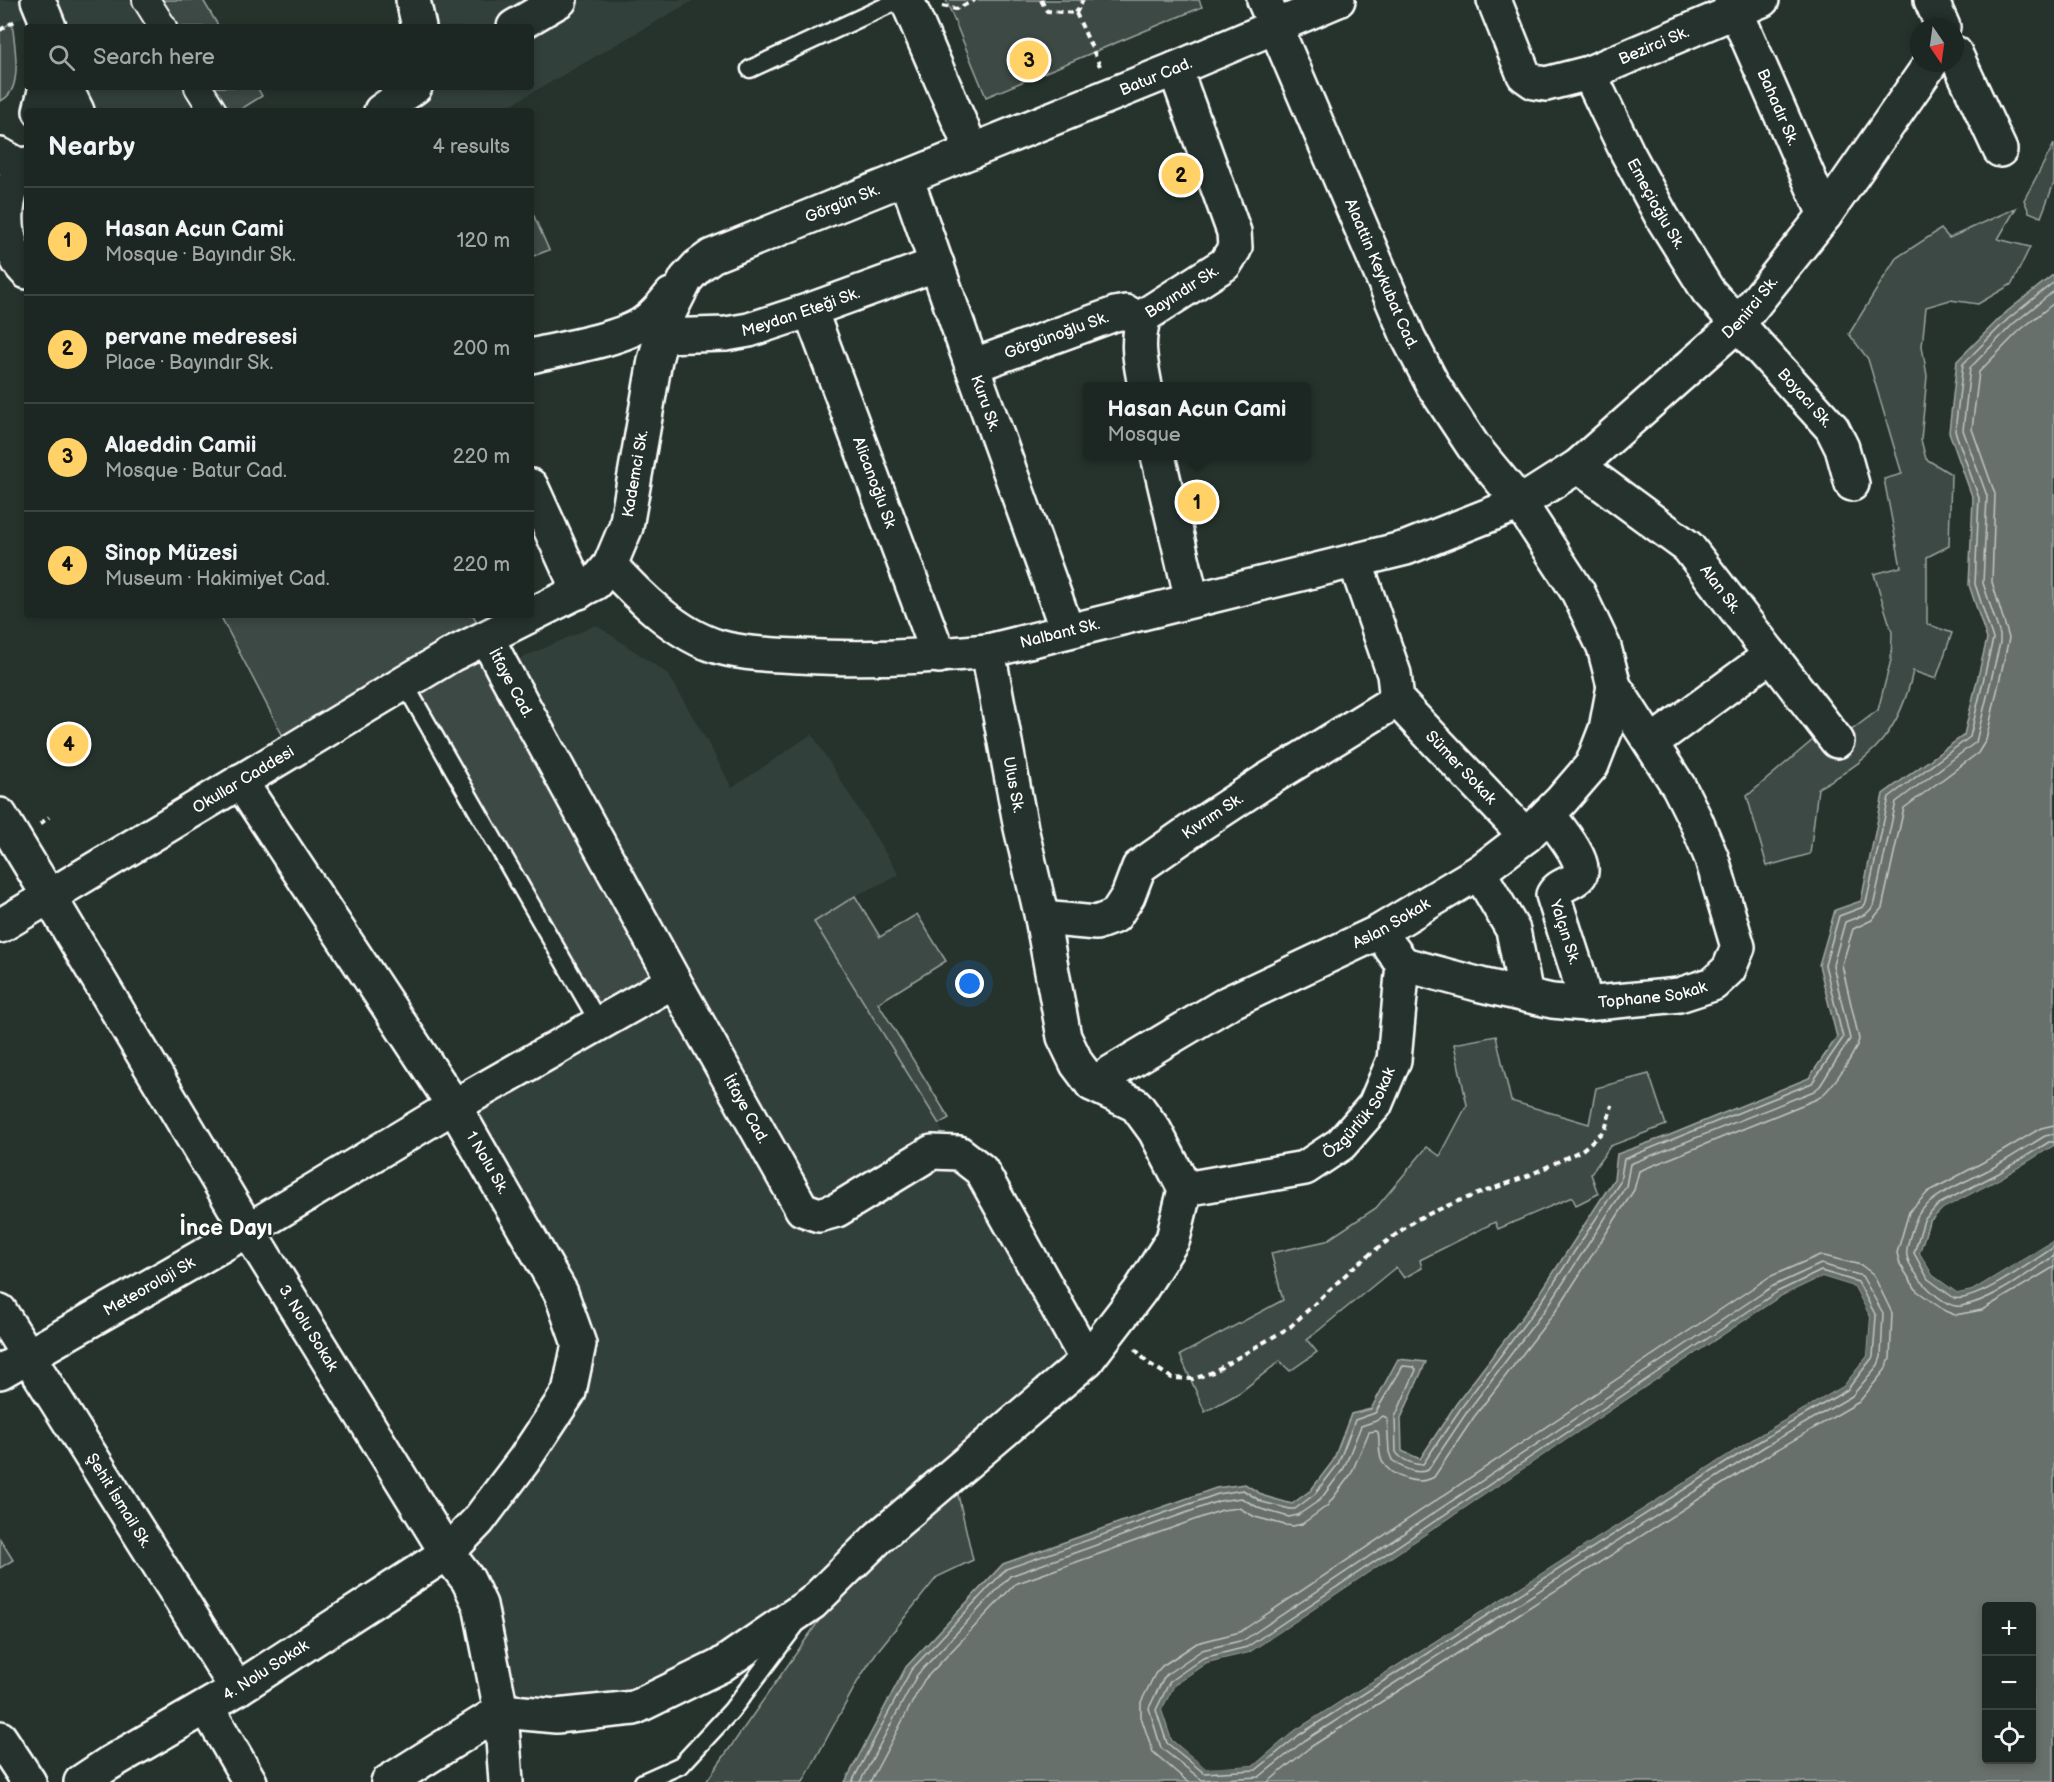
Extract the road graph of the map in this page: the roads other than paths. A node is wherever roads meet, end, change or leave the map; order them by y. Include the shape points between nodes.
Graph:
1 (38, 0) edge
2 (146, 0) edge
3 (413, 0) edge
4 (560, 0) edge
5 (899, 0) edge
6 (1338, 0) edge
7 (1494, 0) edge
8 (1931, 0) edge
9 (922, 2) edge
10 (1743, 4) edge
11 (1270, 13) edge
12 (1939, 18) edge
13 (48, 24) edge
14 (160, 24) edge
15 (418, 24) edge
16 (519, 24) edge
17 (750, 69) dead end
18 (1175, 69) junction
19 (1925, 72) edge
20 (1964, 72) edge
21 (1590, 73) junction
22 (45, 90) edge
23 (66, 90) edge
24 (200, 90) edge
25 (411, 90) edge
26 (41, 108) edge
27 (76, 108) edge
28 (211, 108) edge
29 (385, 108) edge
30 (2000, 150) dead end
31 (972, 151) junction
32 (17, 165) edge
33 (906, 177) junction
34 (1824, 215) junction
35 (1, 232) edge
36 (712, 256) joint
37 (937, 264) junction
38 (24, 269) edge
39 (686, 279) junction
40 (810, 310) junction
41 (1142, 321) junction
42 (1739, 323) junction
43 (660, 336) junction
44 (534, 355) edge
45 (972, 366) junction
46 (1144, 382) edge
47 (1159, 460) edge
48 (1578, 466) junction
49 (1852, 484) dead end
50 (534, 493) edge
51 (1520, 503) junction
52 (1355, 561) junction
53 (610, 565) junction
54 (579, 592) junction
55 (1192, 600) junction
56 (534, 607) edge
57 (503, 618) edge
58 (480, 626) edge
59 (1067, 630) junction
60 (988, 651) junction
61 (1771, 655) junction
62 (939, 656) junction
63 (404, 683) junction
64 (1614, 686) junction
65 (1397, 700) junction
66 (1837, 741) dead end
67 (1651, 743) junction
68 (240, 781) junction
69 (0, 815) edge
70 (1537, 825) junction
71 (1479, 872) junction
72 (49, 896) junction
73 (1042, 918) junction
74 (0, 926) edge
75 (1379, 932) junction
76 (1403, 964) junction
77 (674, 981) junction
78 (1526, 995) junction
79 (1585, 1004) junction
80 (598, 1023) junction
81 (1092, 1084) junction
82 (454, 1106) junction
83 (1185, 1189) junction
84 (248, 1230) junction
85 (0, 1311) edge
86 (28, 1356) junction
87 (1087, 1360) junction
88 (0, 1372) edge
89 (447, 1553) junction
90 (812, 1603) junction
91 (237, 1689) junction
92 (207, 1708) junction
93 (501, 1711) junction
94 (0, 1738) edge
95 (29, 1782) edge
96 (81, 1782) edge
97 (250, 1782) edge
98 (388, 1782) edge
99 (506, 1782) edge
100 (643, 1782) edge

1 - 13 main road
2 - 14 street
3 - 15 main road
4 - 16 main road
5 - 17 lane
6 - 11 main road, Batur Cad.
7 - 21 main road, Bezirci Sk. via 1524,75 1546,84
8 - 12 main road
9 - 31 main road
10 - 21 main road, Bezirci Sk.
10 - 34 main road, Bahadır Sk.
11 - 18 main road, Batur Cad.
11 - 51 main road, Alaattin Keykubat Cad. via 1408,337 1434,387 1473,446
18 - 31 main road, Batur Cad.
18 - 41 main road, Bayındır Sk. via 1234,232 1235,248 1225,264 1157,306
19 - 34 main road, Denirci Sk.
20 - 30 main road
21 - 42 main road, Emeçioğlu Sk. via 1662,217 1708,291
22 - 26 main road
23 - 27 main road
24 - 28 street
25 - 29 main road
31 - 33 main road, Görgün Sk.
32 - 35 main road via 0,207
33 - 36 main road, Görgün Sk.
33 - 37 main road, Kuru Sk.
34 - 42 main road, Denirci Sk.
35 - 38 main road via 10,255
36 - 39 main road, Kademci Sk.
37 - 40 main road, Meydan Eteği Sk.
37 - 45 main road, Kuru Sk.
39 - 43 main road, Kademci Sk.
39 - 44 main road via 644,323 626,332
40 - 43 main road, Meydan Eteği Sk. via 726,334
40 - 62 main road, Alicanoğlu Sk
41 - 45 main road, Görgünoğlu Sk. via 1126,312 1115,314
41 - 46 main road, Bayındır Sk. via 1138,352
42 - 48 main road, Denirci Sk.
42 - 49 main road, Boyacı Sk. via 1832,428
43 - 53 main road, Kademci Sk. via 626,527
45 - 59 main road, Kuru Sk.
47 - 55 main road
48 - 51 main road, Denirci Sk.
48 - 61 main road, Alan Sk. via 1688,547
50 - 54 main road
51 - 52 main road, Nalbant Sk. via 1406,548
51 - 64 main road, Alaattin Keykubat Cad. via 1578,592 1604,647
52 - 55 main road, Nalbant Sk.
52 - 65 main road via 1394,674
53 - 54 main road, Kademci Sk. via 595,583
53 - 62 main road, Nalbant Sk. via 636,594 680,629 718,647 771,655 836,658
54 - 56 main road, Kademci Sk.
55 - 59 main road, Nalbant Sk.
57 - 58 main road, Kademci Sk.
58 - 63 main road, Okullar Caddesi via 452,655
58 - 77 main road, İtfaye Cad.
59 - 60 main road, Nalbant Sk.
60 - 62 main road, Nalbant Sk.
60 - 73 main road, Ulus Sk.
61 - 66 main road, Alan Sk.
61 - 67 main road
63 - 68 main road, Okullar Caddesi
63 - 80 lane
64 - 67 main road, Tophane Sokak
64 - 70 main road, Aslan Sokak via 1606,729 1592,765
65 - 70 main road, Sümer Sokak
65 - 73 main road, Kıvrım Sk. via 1139,867 1115,916 1096,923
67 - 79 main road, Tophane Sokak via 1696,821 1712,859 1738,947 1729,969 1713,984 1679,994
68 - 72 main road, Okullar Caddesi
68 - 82 main road, 1 Nolu Sk.
69 - 72 main road, 3. Nolu Sokak
70 - 71 main road, Aslan Sokak
70 - 79 main road, Yalçın Sk. via 1580,859 1579,876 1552,895
71 - 75 main road, Aslan Sokak
71 - 78 main road via 1514,930
72 - 74 main road, Okullar Caddesi
72 - 84 main road, 3. Nolu Sokak
73 - 81 main road via 1064,1037
75 - 76 main road
75 - 81 main road, Aslan Sokak via 1228,1003
76 - 78 main road, Tophane Sokak
76 - 83 main road, Özgürlük Sokak via 1394,1060 1375,1105 1341,1144 1305,1168
77 - 80 main road, Meteoroloji Sk
77 - 87 main road, İtfaye Cad. via 802,1209 819,1215 837,1210 932,1152 958,1153 981,1170
78 - 79 main road, Tophane Sokak
80 - 82 main road, Meteoroloji Sk
81 - 83 main road via 1136,1105 1155,1131
82 - 84 main road, Meteoroloji Sk
82 - 89 main road, 1 Nolu Sk. via 561,1293 579,1344 569,1392 478,1521
83 - 87 main road via 1173,1239 1140,1291
84 - 86 main road, Meteoroloji Sk
84 - 89 main road, 3. Nolu Sokak
85 - 86 main road, Şehit İsmail Sk.
86 - 88 main road, Meteoroloji Sk
86 - 91 main road, Şehit İsmail Sk.
87 - 90 main road via 879,1537
89 - 91 main road, 4. Nolu Sokak
89 - 93 main road, 3. Nolu Sokak via 480,1605
90 - 93 main road via 720,1666 634,1708 556,1716
90 - 100 lane via 731,1711 681,1765
91 - 92 main road, 4. Nolu Sokak
92 - 96 main road, 4. Nolu Sokak
92 - 97 main road
93 - 98 main road
93 - 99 main road, 3. Nolu Sokak
94 - 95 main road

